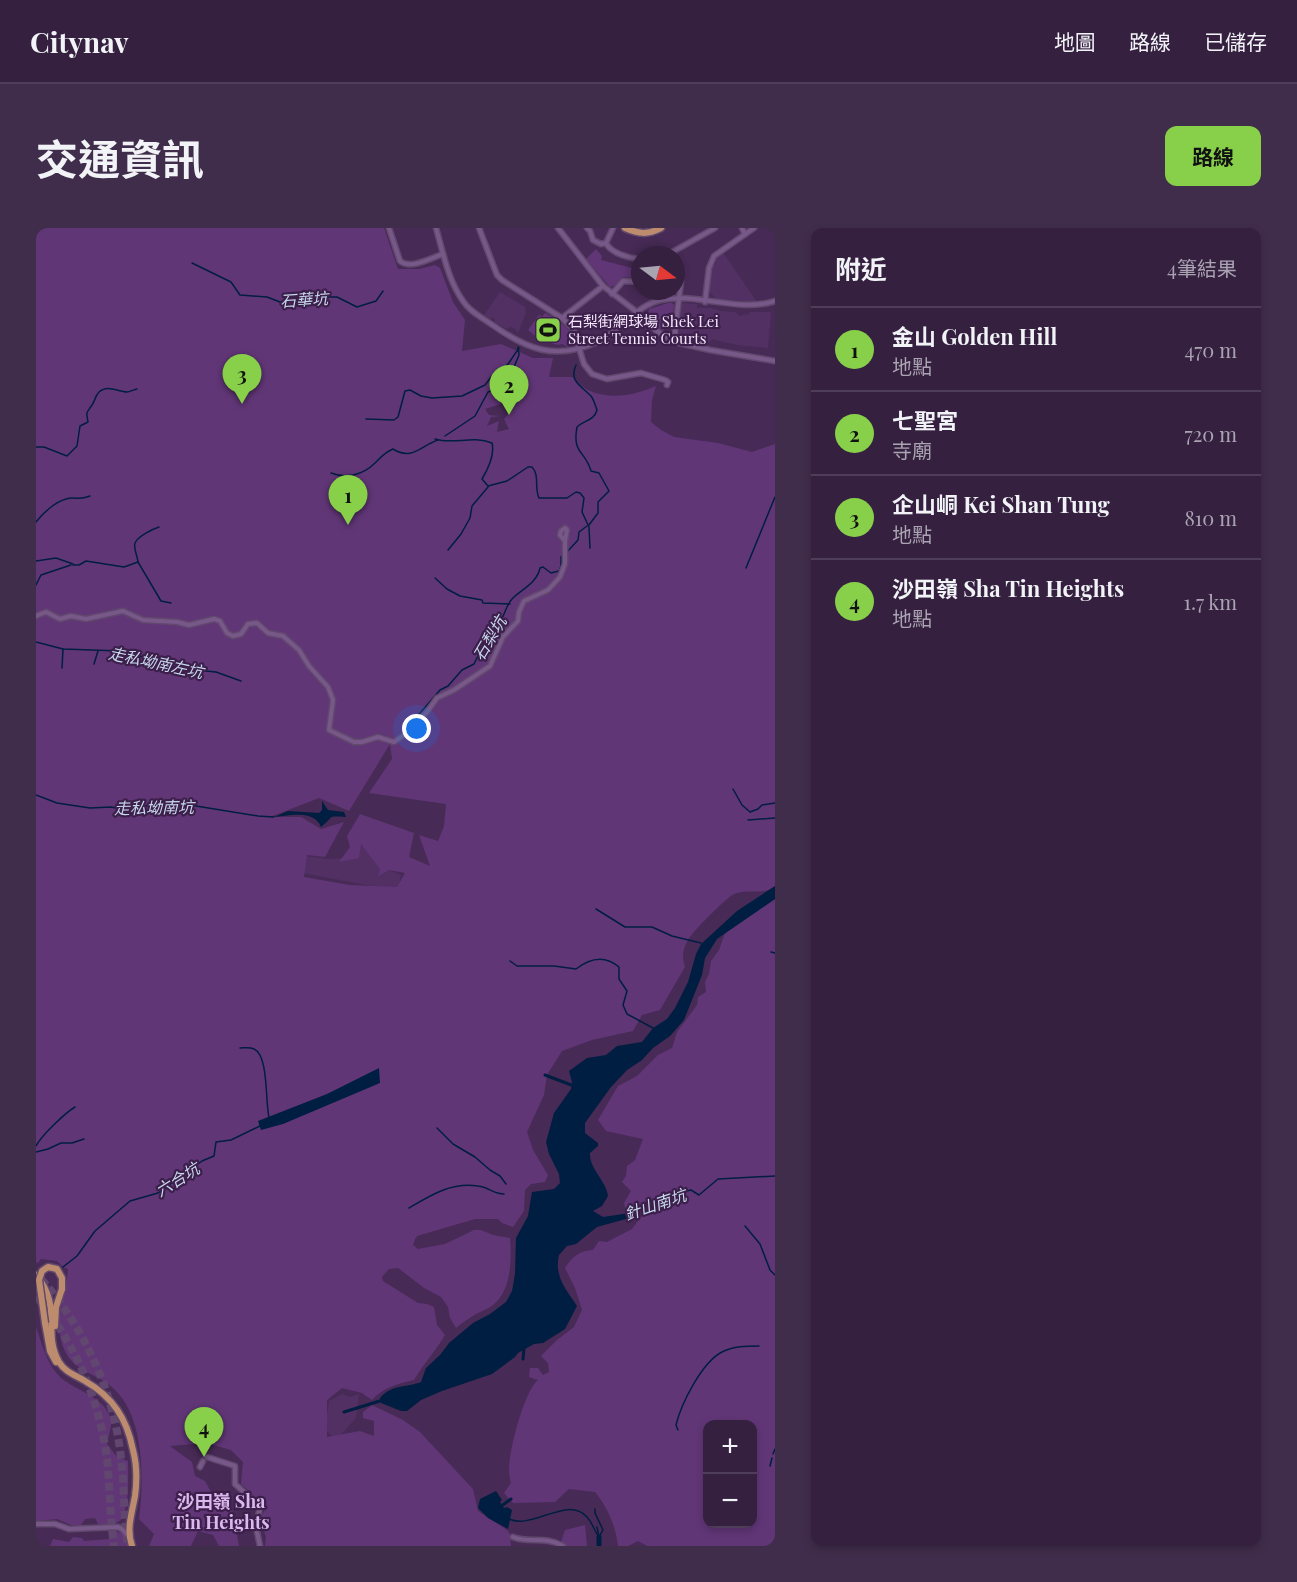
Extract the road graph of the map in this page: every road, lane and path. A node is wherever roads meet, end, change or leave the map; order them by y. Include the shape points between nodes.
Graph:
1 (389, 228) edge
2 (436, 228) edge
3 (479, 228) edge
4 (558, 228) edge
5 (586, 228) edge
6 (613, 228) edge
7 (625, 228) edge
8 (661, 228) edge
9 (715, 228) edge
10 (742, 228) edge
11 (754, 228) edge
12 (745, 234) junction
13 (606, 243) junction
14 (683, 246) edge
15 (443, 254) junction
16 (631, 257) edge
17 (631, 281) edge
18 (603, 286) junction
19 (612, 294) junction
20 (671, 300) edge
21 (679, 300) edge
22 (685, 300) edge
23 (705, 302) junction
24 (775, 302) edge
25 (637, 313) junction
26 (562, 318) junction
27 (674, 341) junction
28 (580, 349) junction
29 (775, 361) edge
30 (667, 386) dead end
31 (565, 542) dead end
32 (36, 616) edge
33 (36, 1275) edge
34 (53, 1345) junction
35 (63, 1368) junction
36 (200, 1467) dead end
37 (36, 1524) edge
38 (129, 1537) junction
39 (513, 1537) dead end
40 (132, 1546) edge
41 (260, 1546) edge
42 (563, 1546) edge

1 - 15 street via 400,261 408,266
2 - 15 street
3 - 26 street via 502,280
4 - 18 street
5 - 13 street via 593,240
6 - 13 street
7 - 8 main road via 642,234
9 - 14 street
10 - 12 street
11 - 12 street
12 - 23 street via 712,259
13 - 16 street via 618,253
15 - 28 street via 459,295 471,310 535,348 548,352
17 - 19 street via 623,281
18 - 19 street
18 - 26 street
19 - 25 street
20 - 25 street via 654,302
21 - 27 street
22 - 23 street
23 - 24 street
25 - 27 street
25 - 28 street via 604,339
26 - 28 street via 573,329
27 - 29 street
28 - 30 street via 585,367 594,375 607,379 641,373 667,380
31 - 32 street via 566,561 560,577 548,590 524,601 518,621 504,635 490,666 437,698 394,742 378,737 354,742 329,730 333,700 328,687 299,650 257,623 248,624 233,636 215,619 189,625 145,621 125,611 84,619 60,619 46,612
33 - 34 main road via 50,1300
34 - 35 main road
34 - 35 main road, bridge via 63,1281 57,1269 48,1267 39,1280 45,1323 53,1359
35 - 38 main road via 111,1400 127,1430 136,1475
36 - 41 street via 205,1459 235,1466 235,1484 260,1507 256,1527
37 - 38 street via 55,1524 69,1530 118,1527
38 - 40 main road
39 - 42 street

